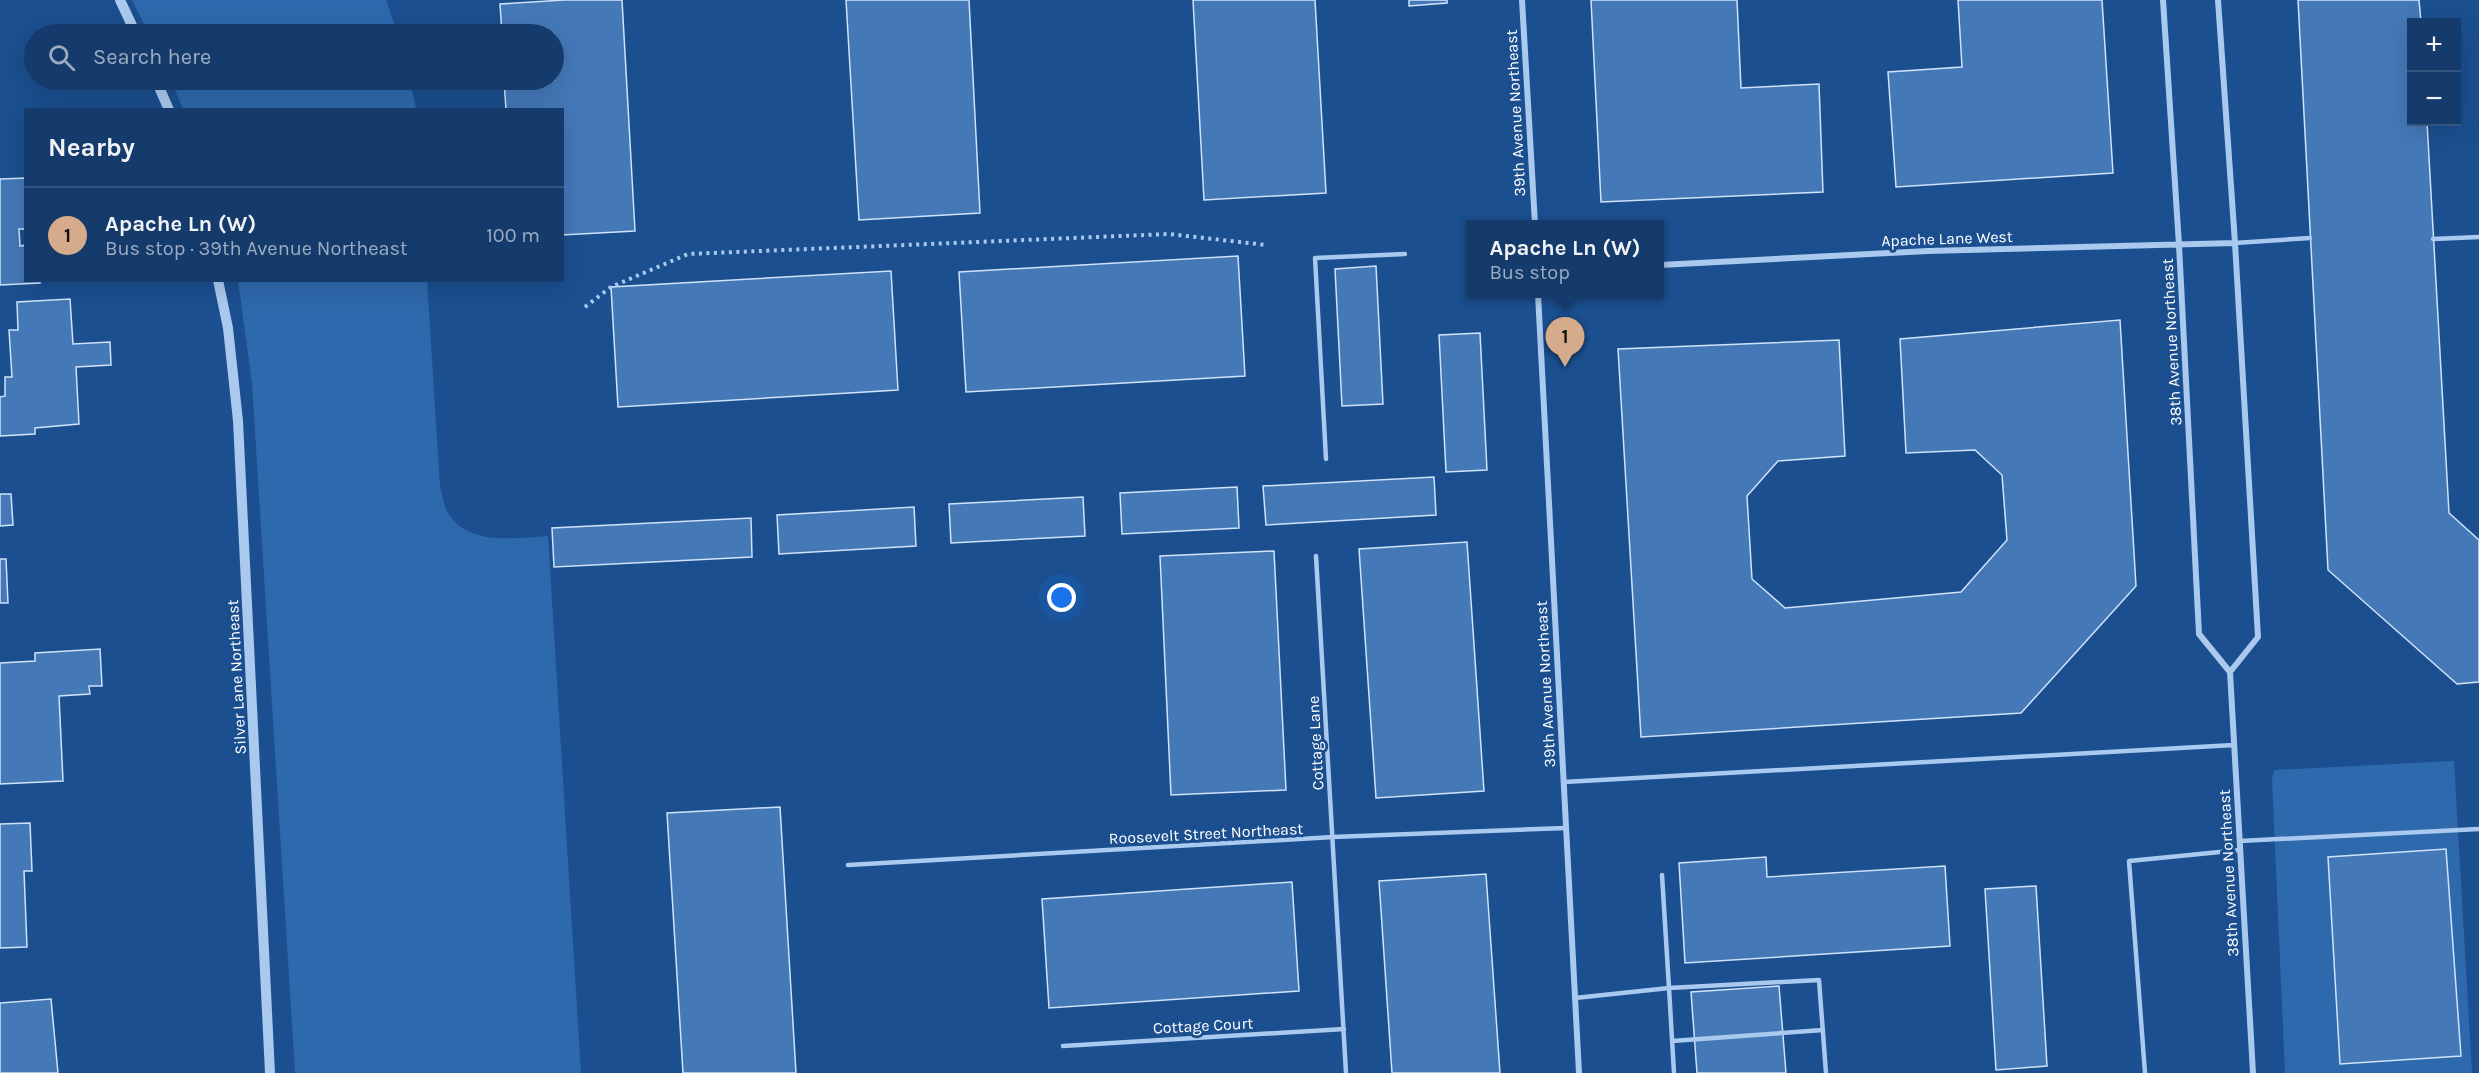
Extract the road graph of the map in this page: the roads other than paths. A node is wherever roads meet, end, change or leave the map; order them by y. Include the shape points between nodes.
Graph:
1 (120, 0) edge
2 (1522, 0) edge
3 (2163, 0) edge
4 (2218, 0) edge
5 (131, 24) edge
6 (160, 90) edge
7 (168, 108) edge
8 (1534, 220) edge
9 (2479, 237) edge
10 (2310, 238) dead end
11 (2433, 239) dead end
12 (2235, 243) junction
13 (2179, 245) junction
14 (1405, 254) dead end
15 (1664, 265) edge
16 (218, 282) edge
17 (1538, 298) edge
18 (1326, 459) dead end
19 (1316, 556) dead end
20 (2230, 672) junction
21 (2234, 745) junction
22 (1564, 782) junction
23 (1566, 828) junction
24 (2479, 829) edge
25 (1333, 837) junction
26 (2240, 841) junction
27 (2240, 850) junction
28 (848, 865) dead end
29 (1662, 875) dead end
30 (1669, 988) junction
31 (1575, 998) junction
32 (1344, 1029) junction
33 (1823, 1030) junction
34 (1672, 1041) junction
35 (1064, 1046) dead end
36 (270, 1073) edge
37 (1346, 1073) edge
38 (1579, 1073) edge
39 (1674, 1073) edge
40 (1826, 1073) edge
41 (2145, 1073) edge
42 (2253, 1073) edge

1 - 5 street
2 - 8 street, 39th Avenue Northeast
3 - 13 street, 38th Avenue Northeast
4 - 12 street
6 - 7 street
9 - 11 lane
10 - 12 lane
12 - 13 street, Apache Lane West
12 - 20 street via 2258,637
13 - 15 street, Apache Lane West via 1928,251
13 - 20 street, 38th Avenue Northeast via 2199,633
14 - 18 lane via 1316,258
16 - 36 street, Silver Lane Northeast via 228,328 238,421
17 - 22 street, 39th Avenue Northeast
19 - 25 lane, Cottage Lane
20 - 21 street, 38th Avenue Northeast
21 - 22 lane
21 - 26 street, 38th Avenue Northeast
22 - 23 street, 39th Avenue Northeast
23 - 25 lane, Roosevelt Street Northeast
23 - 31 street, 39th Avenue Northeast
24 - 26 lane
25 - 28 lane, Roosevelt Street Northeast
25 - 32 lane, Cottage Lane
26 - 27 street, 38th Avenue Northeast
27 - 41 lane via 2129,861
27 - 42 street, 38th Avenue Northeast
29 - 30 lane
30 - 31 lane
30 - 33 lane via 1819,980
30 - 34 lane
31 - 38 street, 39th Avenue Northeast
32 - 35 lane, Cottage Court
32 - 37 lane, Cottage Lane
33 - 34 lane
33 - 40 lane
34 - 39 lane

